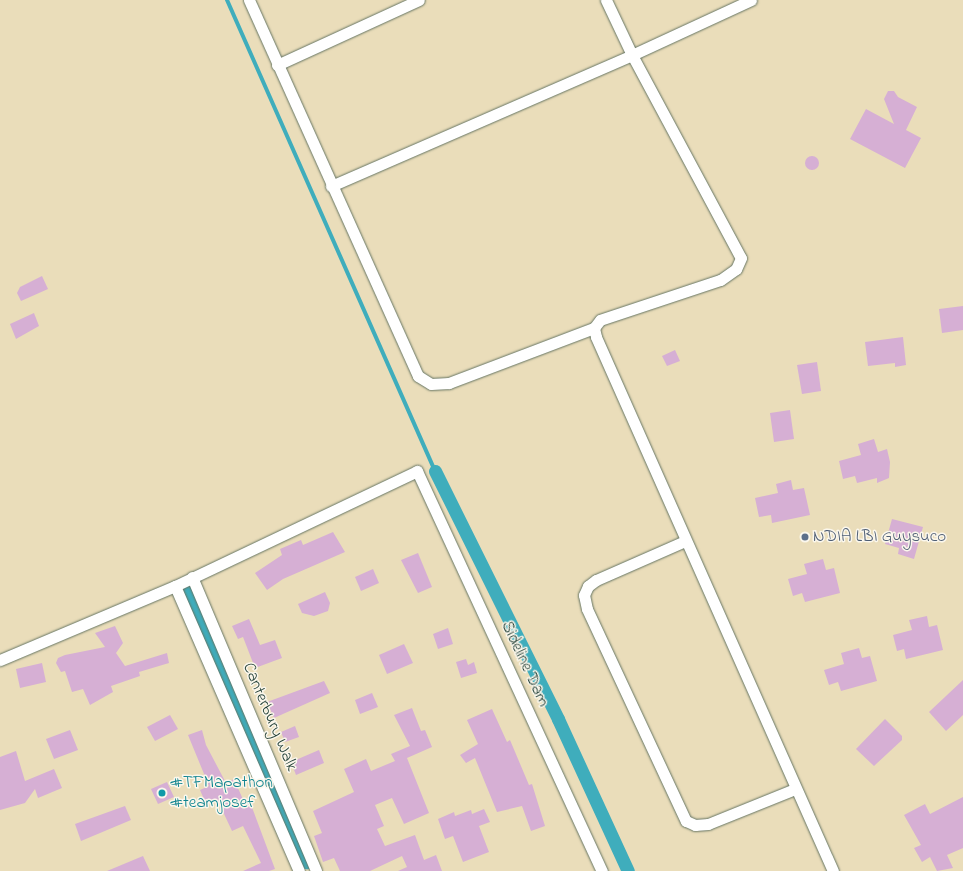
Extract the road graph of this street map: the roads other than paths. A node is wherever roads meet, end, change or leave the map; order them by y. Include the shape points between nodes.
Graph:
1 (249, 0) edge
2 (419, 0) edge
3 (606, 0) edge
4 (751, 0) edge
5 (401, 4) edge
6 (632, 55) junction
7 (277, 65) junction
8 (331, 186) junction
9 (594, 328) junction
10 (685, 540) junction
11 (192, 577) junction
12 (175, 586) junction
13 (0, 660) edge
14 (795, 789) junction
15 (299, 871) edge
16 (316, 871) edge
17 (602, 871) edge
18 (834, 871) edge

1 - 7 street
2 - 5 street
3 - 6 street
4 - 6 street
5 - 7 street
6 - 8 street
6 - 9 street via 741,258 736,269 720,280 600,320
7 - 8 street
8 - 9 street via 418,376 431,384 449,383
9 - 10 street via 608,367
10 - 14 street
10 - 14 street via 596,580 588,586 584,595 586,609 686,821 695,825 708,824
11 - 12 street
11 - 16 street, Canterbury Walk
11 - 17 street, Sideline Dam via 415,472
12 - 13 street
12 - 15 street
14 - 18 street

